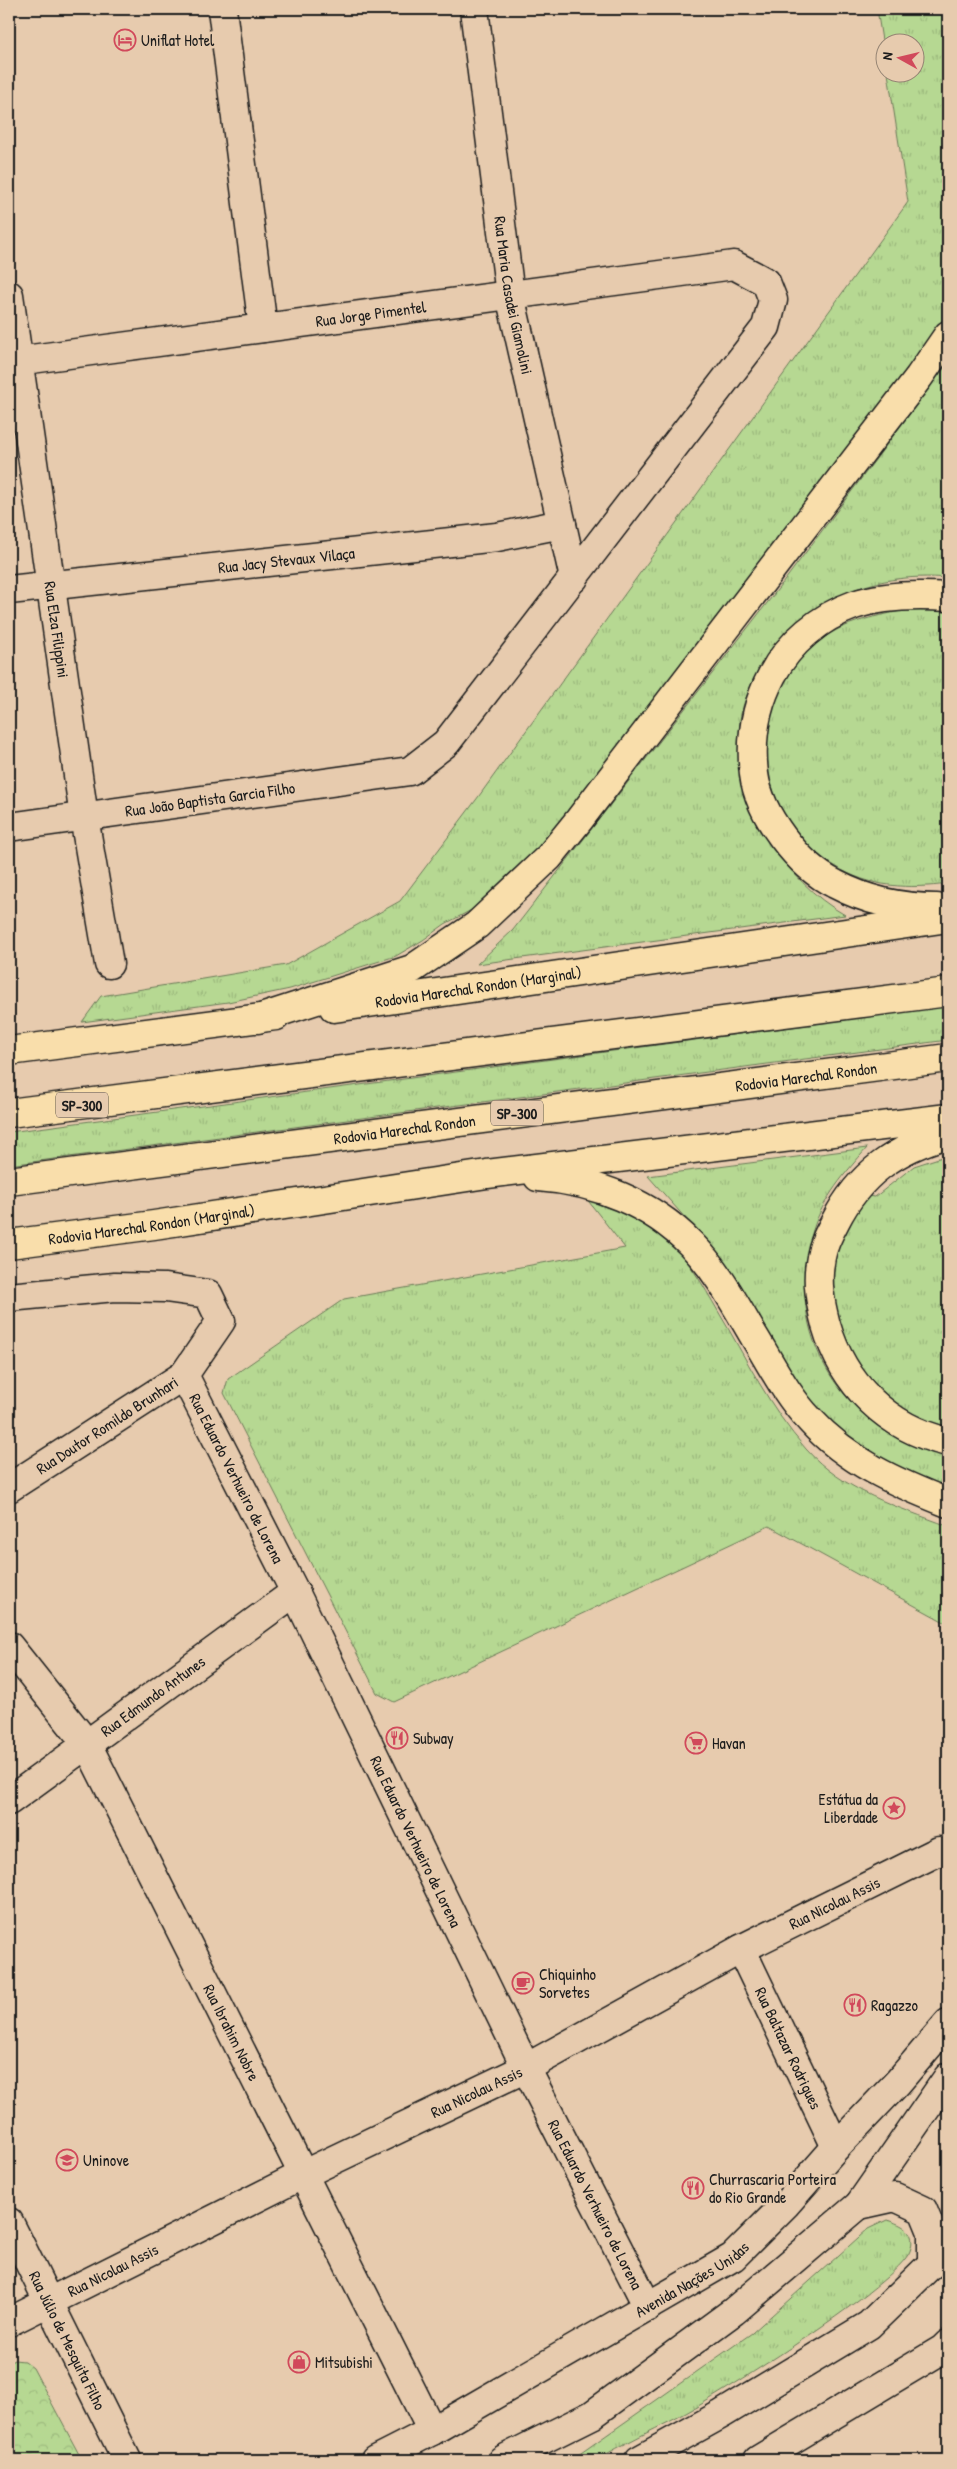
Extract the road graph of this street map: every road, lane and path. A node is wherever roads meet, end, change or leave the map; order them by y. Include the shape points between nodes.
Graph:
1 (222, 9) edge
2 (474, 9) edge
3 (9, 295) edge
4 (510, 295) junction
5 (264, 328) junction
6 (948, 335) edge
7 (13, 362) edge
8 (562, 524) junction
9 (574, 578) junction
10 (51, 585) junction
11 (9, 590) edge
12 (948, 597) edge
13 (84, 817) junction
14 (9, 827) edge
15 (948, 908) edge
16 (948, 918) edge
17 (109, 964) dead end
18 (948, 992) edge
19 (258, 1019) junction
20 (9, 1051) edge
21 (948, 1058) edge
22 (9, 1113) edge
23 (948, 1118) edge
24 (948, 1134) edge
25 (487, 1174) junction
26 (9, 1181) edge
27 (9, 1244) edge
28 (9, 1297) edge
29 (184, 1375) junction
30 (948, 1442) edge
31 (9, 1488) edge
32 (948, 1503) edge
33 (295, 1592) junction
34 (9, 1646) edge
35 (87, 1744) junction
36 (9, 1801) edge
37 (943, 1852) edge
38 (741, 1949) junction
39 (948, 2023) edge
40 (526, 2068) junction
41 (948, 2077) edge
42 (836, 2147) junction
43 (304, 2174) junction
44 (859, 2205) junction
45 (9, 2222) edge
46 (940, 2256) edge
47 (48, 2302) junction
48 (648, 2307) junction
49 (9, 2322) edge
50 (947, 2351) edge
51 (432, 2431) junction
52 (127, 2460) edge
53 (375, 2460) edge
54 (502, 2460) edge
55 (639, 2460) edge
56 (758, 2460) edge

1 - 5 street
2 - 4 street, Rua Maria Casadei Giamolini
3 - 7 street, Rua Elza Filippini
4 - 5 street, Rua Jorge Pimentel
4 - 8 street, Rua Maria Casadei Giamolini
4 - 9 street, Rua Jorge Pimentel via 734,265 766,282 773,300 766,327
5 - 7 street, Rua Jorge Pimentel
6 - 19 highway via 907,393 549,857 478,925 412,969
7 - 10 street, Rua Elza Filippini
8 - 9 street, Rua Maria Casadei Giamolini
8 - 10 street, Rua Jacy Stevaux Vilaça via 496,537
9 - 13 street, Rua João Baptista Garcia Filho via 446,743 410,771
10 - 11 street, Rua Jacy Stevaux Vilaça
10 - 13 street, Rua Elza Filippini
12 - 15 highway via 890,598 855,605 826,618 792,646 766,686 756,715 754,775 766,811 783,839 804,862 833,884 868,899 908,908
13 - 14 street, Rua João Baptista Garcia Filho
13 - 17 street, Rua Elza Filippini
16 - 19 highway, Rodovia Marechal Rondon (Marginal)
18 - 22 highway, SP-300
19 - 20 highway, Rodovia Marechal Rondon (Marginal)
21 - 26 highway, Rodovia Marechal Rondon / SP-300
23 - 25 highway, Rodovia Marechal Rondon (Marginal)
24 - 30 highway via 926,1140 883,1163 865,1177 828,1235 818,1282 829,1336 838,1360 853,1382 888,1417 912,1430
25 - 27 highway, Rodovia Marechal Rondon (Marginal)
25 - 32 highway via 562,1179 585,1184 620,1196 665,1222 691,1244 714,1271 789,1395 822,1433 866,1466
28 - 29 street, Rua Doutor Romildo Brunhari via 116,1287 165,1288 208,1294 221,1321
29 - 31 street, Rua Doutor Romildo Brunhari
29 - 33 street, Rua Eduardo Verhueiro de Lorena
33 - 35 street, Rua Edmundo Antunes
33 - 40 street, Rua Eduardo Verhueiro de Lorena
34 - 35 street, Rua Ibrahim Nobre
35 - 36 street, Rua Edmundo Antunes
35 - 43 street, Rua Ibrahim Nobre
37 - 38 street, Rua Nicolau Assis
38 - 40 street, Rua Nicolau Assis
38 - 42 street, Rua Baltazar Rodrigues
39 - 42 street, Avenida Nações Unidas
40 - 43 street, Rua Nicolau Assis
40 - 48 street, Rua Eduardo Verhueiro de Lorena
41 - 44 street
42 - 48 street, Avenida Nações Unidas via 733,2258
43 - 47 street, Rua Nicolau Assis
43 - 51 street, Rua Ibrahim Nobre
44 - 46 street via 896,2197 923,2210
44 - 54 street via 734,2311 592,2415
45 - 47 street, Rua Júlio de Mesquita Filho
46 - 55 street via 869,2325
47 - 49 street, Rua Nicolau Assis
47 - 52 street, Rua Júlio de Mesquita Filho
48 - 51 street, Avenida Nações Unidas
50 - 56 street
51 - 53 street, Avenida Nações Unidas

